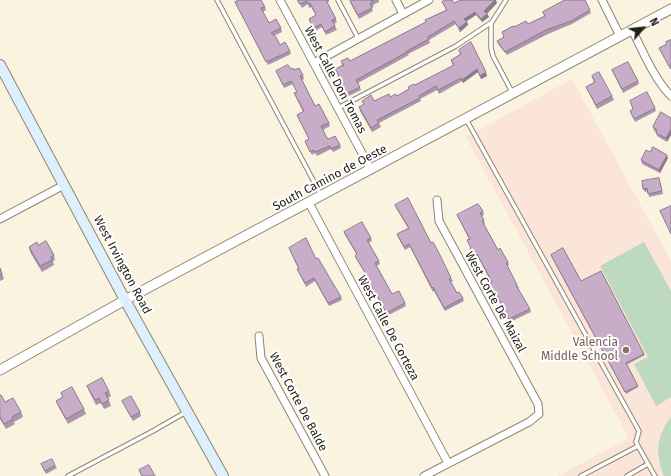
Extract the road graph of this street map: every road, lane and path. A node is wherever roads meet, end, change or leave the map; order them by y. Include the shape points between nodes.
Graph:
1 (217, 0) edge
2 (280, 0) edge
3 (338, 0) edge
4 (396, 0) edge
5 (429, 0) edge
6 (506, 0) edge
7 (602, 0) edge
8 (671, 9) edge
9 (403, 14) junction
10 (491, 22) junction
11 (632, 30) junction
12 (620, 36) junction
13 (358, 38) junction
14 (314, 63) junction
15 (0, 65) edge
16 (513, 94) junction
17 (671, 96) edge
18 (338, 108) junction
19 (466, 119) junction
20 (371, 170) junction
21 (64, 185) junction
22 (322, 196) junction
23 (436, 200) dead end
24 (309, 203) junction
25 (0, 219) edge
26 (126, 300) junction
27 (259, 336) dead end
28 (0, 370) edge
29 (187, 412) junction
30 (638, 446) junction
31 (448, 463) junction
32 (648, 464) junction
33 (68, 476) edge
34 (223, 476) edge
35 (325, 476) edge
36 (424, 476) edge
37 (581, 476) edge
38 (627, 476) edge
39 (655, 476) edge

1 - 22 lane
2 - 14 street, West Calle Don Tomas
3 - 13 lane
4 - 9 street
5 - 9 street
6 - 10 lane
7 - 12 street
8 - 11 street, South Camino de Oeste
9 - 13 street
10 - 16 lane via 490,48
10 - 18 lane via 456,46
11 - 12 street, South Camino de Oeste
11 - 17 street via 657,77
12 - 16 street, South Camino de Oeste
13 - 14 street
14 - 18 street, West Calle Don Tomas
15 - 21 main road, West Irvington Road
16 - 19 street, South Camino de Oeste
18 - 20 street, West Calle Don Tomas
19 - 20 street, South Camino de Oeste
19 - 30 lane via 639,431 636,442
20 - 22 street, South Camino de Oeste
21 - 25 street
21 - 26 main road, West Irvington Road
22 - 24 street, South Camino de Oeste
23 - 31 street, West Corte De Maizal via 438,221 538,404 539,414 529,422
24 - 26 street, South Camino de Oeste
24 - 31 street, West Calle De Corteza
26 - 28 street, South Camino de Oeste
26 - 29 main road, West Irvington Road
27 - 35 street, West Corte De Balde via 261,358
29 - 33 lane
29 - 34 main road, West Irvington Road
30 - 32 lane
30 - 37 lane
31 - 36 street
32 - 38 lane
32 - 39 lane

